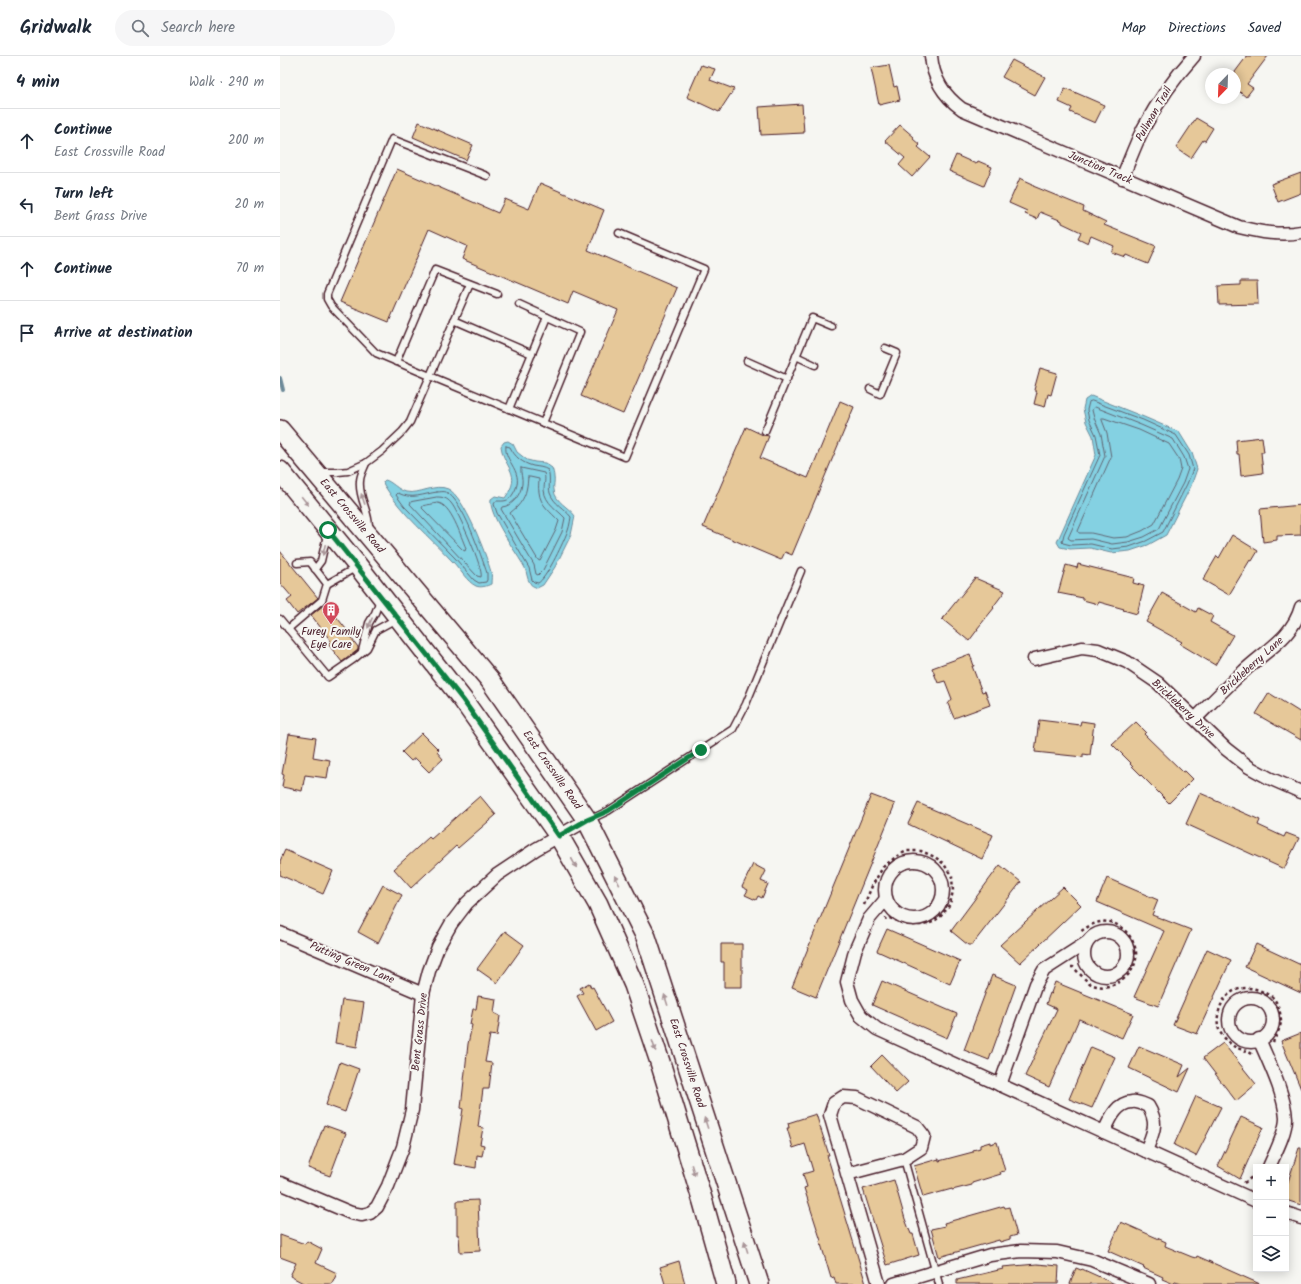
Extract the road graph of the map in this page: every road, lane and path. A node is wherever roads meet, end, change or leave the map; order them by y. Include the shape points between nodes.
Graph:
1 (932, 56) edge
2 (1194, 56) edge
3 (487, 176) dead end
4 (1122, 178) junction
5 (1301, 232) edge
6 (619, 233) dead end
7 (470, 284) junction
8 (497, 294) dead end
9 (520, 304) dead end
10 (547, 317) junction
11 (454, 320) junction
12 (831, 326) dead end
13 (885, 348) dead end
14 (532, 354) junction
15 (796, 356) junction
16 (396, 362) junction
17 (747, 362) dead end
18 (815, 364) dead end
19 (430, 376) junction
20 (787, 379) junction
21 (870, 389) dead end
22 (508, 409) junction
23 (543, 424) junction
24 (280, 430) edge
25 (765, 431) dead end
26 (366, 463) junction
27 (280, 471) edge
28 (315, 472) junction
29 (328, 530) junction
30 (368, 536) junction
31 (297, 563) dead end
32 (358, 566) junction
33 (315, 570) junction
34 (801, 571) dead end
35 (327, 584) junction
36 (382, 596) junction
37 (1301, 607) edge
38 (399, 618) junction
39 (280, 619) edge
40 (288, 629) junction
41 (362, 651) junction
42 (1034, 659) dead end
43 (1195, 719) junction
44 (1301, 792) edge
45 (587, 820) junction
46 (559, 836) junction
47 (886, 899) junction
48 (863, 907) dead end
49 (881, 921) dead end
50 (280, 932) edge
51 (1078, 933) dead end
52 (1086, 943) dead end
53 (1066, 966) dead end
54 (423, 994) junction
55 (1260, 1039) dead end
56 (1000, 1085) junction
57 (1104, 1132) junction
58 (1146, 1151) junction
59 (904, 1159) junction
60 (1270, 1164) edge
61 (847, 1174) junction
62 (1253, 1176) edge
63 (280, 1183) edge
64 (1243, 1184) dead end
65 (1253, 1198) edge
66 (1289, 1214) edge
67 (1301, 1218) edge
68 (935, 1272) junction
69 (726, 1284) edge
70 (759, 1284) edge
71 (879, 1284) edge
72 (894, 1284) edge
73 (939, 1284) edge
74 (1150, 1284) edge

1 - 4 street, Junction Track via 937,82 952,102 962,109
2 - 4 street, Pullman Trail via 1161,97
3 - 16 lane via 392,139 327,299 376,353
4 - 5 street, Junction Track via 1239,227 1267,233
6 - 23 lane via 704,269 625,457
7 - 8 lane
7 - 11 lane
7 - 16 lane via 435,270
9 - 10 lane
10 - 14 lane
10 - 23 lane via 580,332
11 - 14 lane
11 - 19 lane
12 - 15 lane via 812,318
13 - 21 lane via 897,354 880,394
14 - 22 lane
15 - 18 lane
15 - 20 lane
16 - 19 lane
17 - 20 lane
19 - 22 lane
19 - 26 lane via 410,422
20 - 25 lane
22 - 23 lane
24 - 28 main road, East Crossville Road
26 - 28 lane via 348,471
30 -> 26 lane via 370,522 360,487
27 -> 29 main road
28 - 30 main road, East Crossville Road
29 - 32 main road
29 -> 33 lane via 321,561
30 - 45 main road, East Crossville Road via 490,680
31 - 33 lane via 310,562
32 - 35 lane
32 - 36 main road
33 - 35 lane
34 - 45 lane via 746,704 733,728 608,811
35 - 40 lane via 322,600
36 - 38 main road
36 -> 41 lane via 369,623
37 - 43 street, Brickleberry Lane via 1288,634 1244,670
38 - 41 lane via 376,630 367,648
38 - 46 main road via 463,700
39 - 40 lane
40 - 41 lane via 328,677
42 - 43 street, Brickleberry Drive via 1082,648 1098,650 1127,662 1158,683
43 - 44 street, Brickleberry Drive via 1249,767
45 - 46 street, Bent Grass Drive
70 -> 45 main road, East Crossville Road via 646,937
46 - 54 street, Bent Grass Drive via 497,875 467,903 438,947
46 -> 69 main road via 598,904 634,985 701,1194
47 - 47 street via 889,906 901,916 908,919 923,918 936,910 944,889 939,874 928,864 913,860 892,870 885,884
47 - 56 street via 869,919 855,951 847,982 852,1000 861,1016 877,1029
48 - 49 path via 883,867 897,856 907,851 921,851 944,864 952,877 953,891 950,904 941,916 924,925 910,925 889,918
50 - 54 street, Putting Green Lane
51 - 53 path via 1099,922 1121,927 1135,948 1136,959 1132,970 1126,978 1116,984 1101,987 1083,978 1073,967
52 - 56 street via 1044,970 1036,984
54 - 63 street, Bent Grass Drive via 412,1110 403,1147 377,1208 362,1215 350,1213
55 - 60 street via 1279,1087 1286,1119 1282,1137
56 - 57 street
57 - 58 street
57 - 58 street via 1119,1106 1133,1101 1148,1106 1154,1116 1154,1129
58 - 65 street
59 - 61 street
59 - 61 street via 921,1148 924,1136 917,1127 857,1098 843,1097 834,1103 830,1115
59 - 68 lane
61 - 71 street
62 - 64 path
66 - 67 street
68 - 72 street
68 - 73 lane
68 - 74 street via 990,1255 1021,1251 1058,1252 1092,1260

